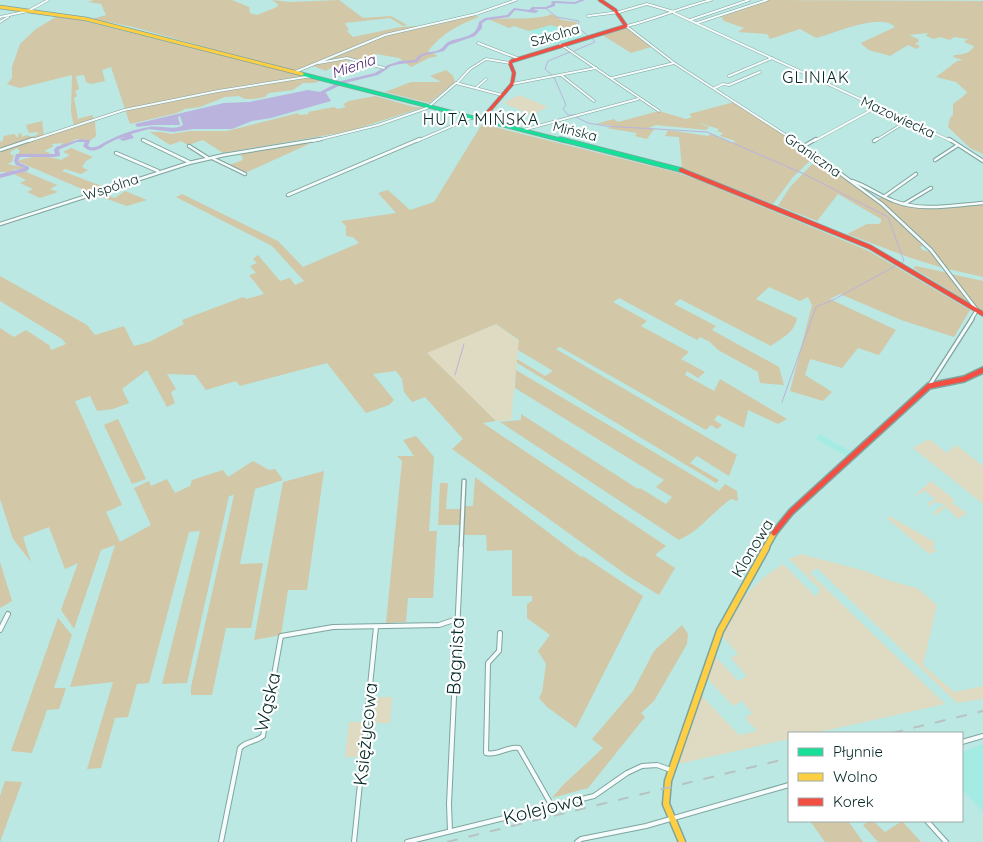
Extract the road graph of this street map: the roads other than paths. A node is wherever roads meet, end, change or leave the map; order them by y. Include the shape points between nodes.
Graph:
1 (48, 0) edge
2 (516, 0) edge
3 (600, 0) edge
4 (712, 0) edge
5 (749, 0) edge
6 (767, 0) edge
7 (657, 2) dead end
8 (659, 6) junction
9 (0, 7) edge
10 (30, 10) junction
11 (617, 12) junction
12 (674, 12) junction
13 (9, 16) junction
14 (588, 16) dead end
15 (0, 18) edge
16 (689, 20) junction
17 (0, 22) edge
18 (696, 23) junction
19 (405, 26) dead end
20 (626, 26) junction
21 (416, 27) junction
22 (478, 43) dead end
23 (560, 44) junction
24 (517, 58) junction
25 (772, 58) junction
26 (510, 63) junction
27 (674, 63) junction
28 (312, 64) junction
29 (596, 67) junction
30 (384, 68) dead end
31 (296, 72) junction
32 (760, 72) dead end
33 (561, 75) junction
34 (313, 76) junction
35 (729, 76) dead end
36 (486, 79) dead end
37 (611, 79) junction
38 (456, 83) junction
39 (512, 84) junction
40 (476, 88) junction
41 (714, 88) junction
42 (502, 95) junction
43 (639, 99) junction
44 (594, 100) dead end
45 (429, 106) junction
46 (877, 107) junction
47 (660, 111) dead end
48 (474, 117) junction
49 (482, 119) junction
50 (908, 121) junction
51 (524, 130) junction
52 (143, 140) dead end
53 (874, 141) dead end
54 (958, 144) junction
55 (188, 146) dead end
56 (804, 146) junction
57 (0, 150) edge
58 (116, 153) dead end
59 (210, 158) junction
60 (935, 160) dead end
61 (983, 160) edge
62 (190, 163) junction
63 (158, 172) junction
64 (245, 174) dead end
65 (916, 174) dead end
66 (849, 180) junction
67 (931, 188) dead end
68 (288, 195) dead end
69 (885, 196) junction
70 (983, 203) edge
71 (903, 204) junction
72 (0, 224) edge
73 (976, 310) junction
74 (983, 314) edge
75 (983, 370) edge
76 (929, 386) junction
77 (464, 481) dead end
78 (8, 614) dead end
79 (457, 619) junction
80 (376, 627) junction
81 (0, 630) edge
82 (500, 633) dead end
83 (983, 736) edge
84 (963, 742) edge
85 (671, 770) junction
86 (788, 785) edge
87 (552, 806) junction
88 (671, 818) junction
89 (928, 822) edge
90 (450, 831) junction
91 (221, 842) edge
92 (354, 842) edge
93 (408, 842) edge
94 (577, 842) edge
95 (682, 842) edge
96 (946, 842) edge

1 - 10 street
2 - 21 street via 476,14
3 - 11 main road
4 - 12 street, Szkolna
5 - 16 street
6 - 18 street
7 - 8 street
8 - 11 street via 647,4
8 - 12 street, Mazowiecka
9 - 10 main road, Mińska
10 - 13 street
10 - 31 main road, Mińska via 86,19
11 - 14 street
11 - 20 main road
12 - 16 street, Mazowiecka
12 - 20 street, Szkolna
13 - 15 street
13 - 17 street
16 - 18 street, Mazowiecka
18 - 25 street, Mazowiecka
19 - 21 street
20 - 23 main road, Szkolna
20 - 27 street, Graniczna
21 - 28 street via 375,38
22 - 24 street
23 - 24 main road, Szkolna
23 - 29 street
24 - 26 main road, Szkolna
25 - 35 street
25 - 46 street, Mazowiecka
26 - 38 street, Wspólna via 486,58
26 - 39 main road via 514,73
27 - 37 street
27 - 41 street, Graniczna
28 - 30 street via 344,58
28 - 31 street
29 - 33 street
29 - 37 street
31 - 34 main road, Mińska
32 - 41 street
33 - 39 street
33 - 44 street
34 - 45 main road, Mińska
34 - 57 street via 124,110
36 - 40 street
37 - 43 street
38 - 40 street
38 - 45 street, Wspólna
39 - 42 main road
40 - 42 street
41 - 56 street, Graniczna
42 - 49 main road
43 - 47 street
43 - 51 street
45 - 48 main road, Mińska
45 - 59 street, Wspólna via 347,133
46 - 50 street, Mazowiecka
46 - 56 street
48 - 49 main road, Mińska
48 - 68 street
49 - 51 main road, Mińska
50 - 53 street
50 - 54 street, Mazowiecka
51 - 73 main road, Mińska via 696,175 870,246
52 - 62 street
54 - 60 street
54 - 61 street, Mazowiecka
55 - 59 street
56 - 66 street, Graniczna
58 - 63 street
59 - 62 street, Wspólna
59 - 64 street
62 - 63 street, Wspólna
63 - 72 street, Wspólna
65 - 69 street
66 - 69 street
66 - 73 street, Graniczna via 893,214 930,250
67 - 71 street
69 - 71 street
70 - 71 street via 930,208
73 - 74 main road, Mińska
73 - 76 street
75 - 76 main road via 964,379
76 - 85 main road, Klonowa via 778,526 720,631
77 - 79 street, Bagnista
78 - 81 street
79 - 80 street via 444,626
79 - 90 street, Bagnista
80 - 91 street, Wąska via 312,630 281,636 263,736 259,740 247,741 240,748
80 - 92 street, Księżycowa
82 - 87 street via 499,651 488,663 486,753 494,755 516,746 524,752
83 - 84 street
85 - 87 street, Kolejowa via 655,765 632,769 600,793
85 - 88 main road, Klonowa via 666,804
86 - 88 street
87 - 90 street, Kolejowa
88 - 94 street
88 - 95 main road, Klonowa
89 - 96 street
90 - 93 street, Kolejowa

